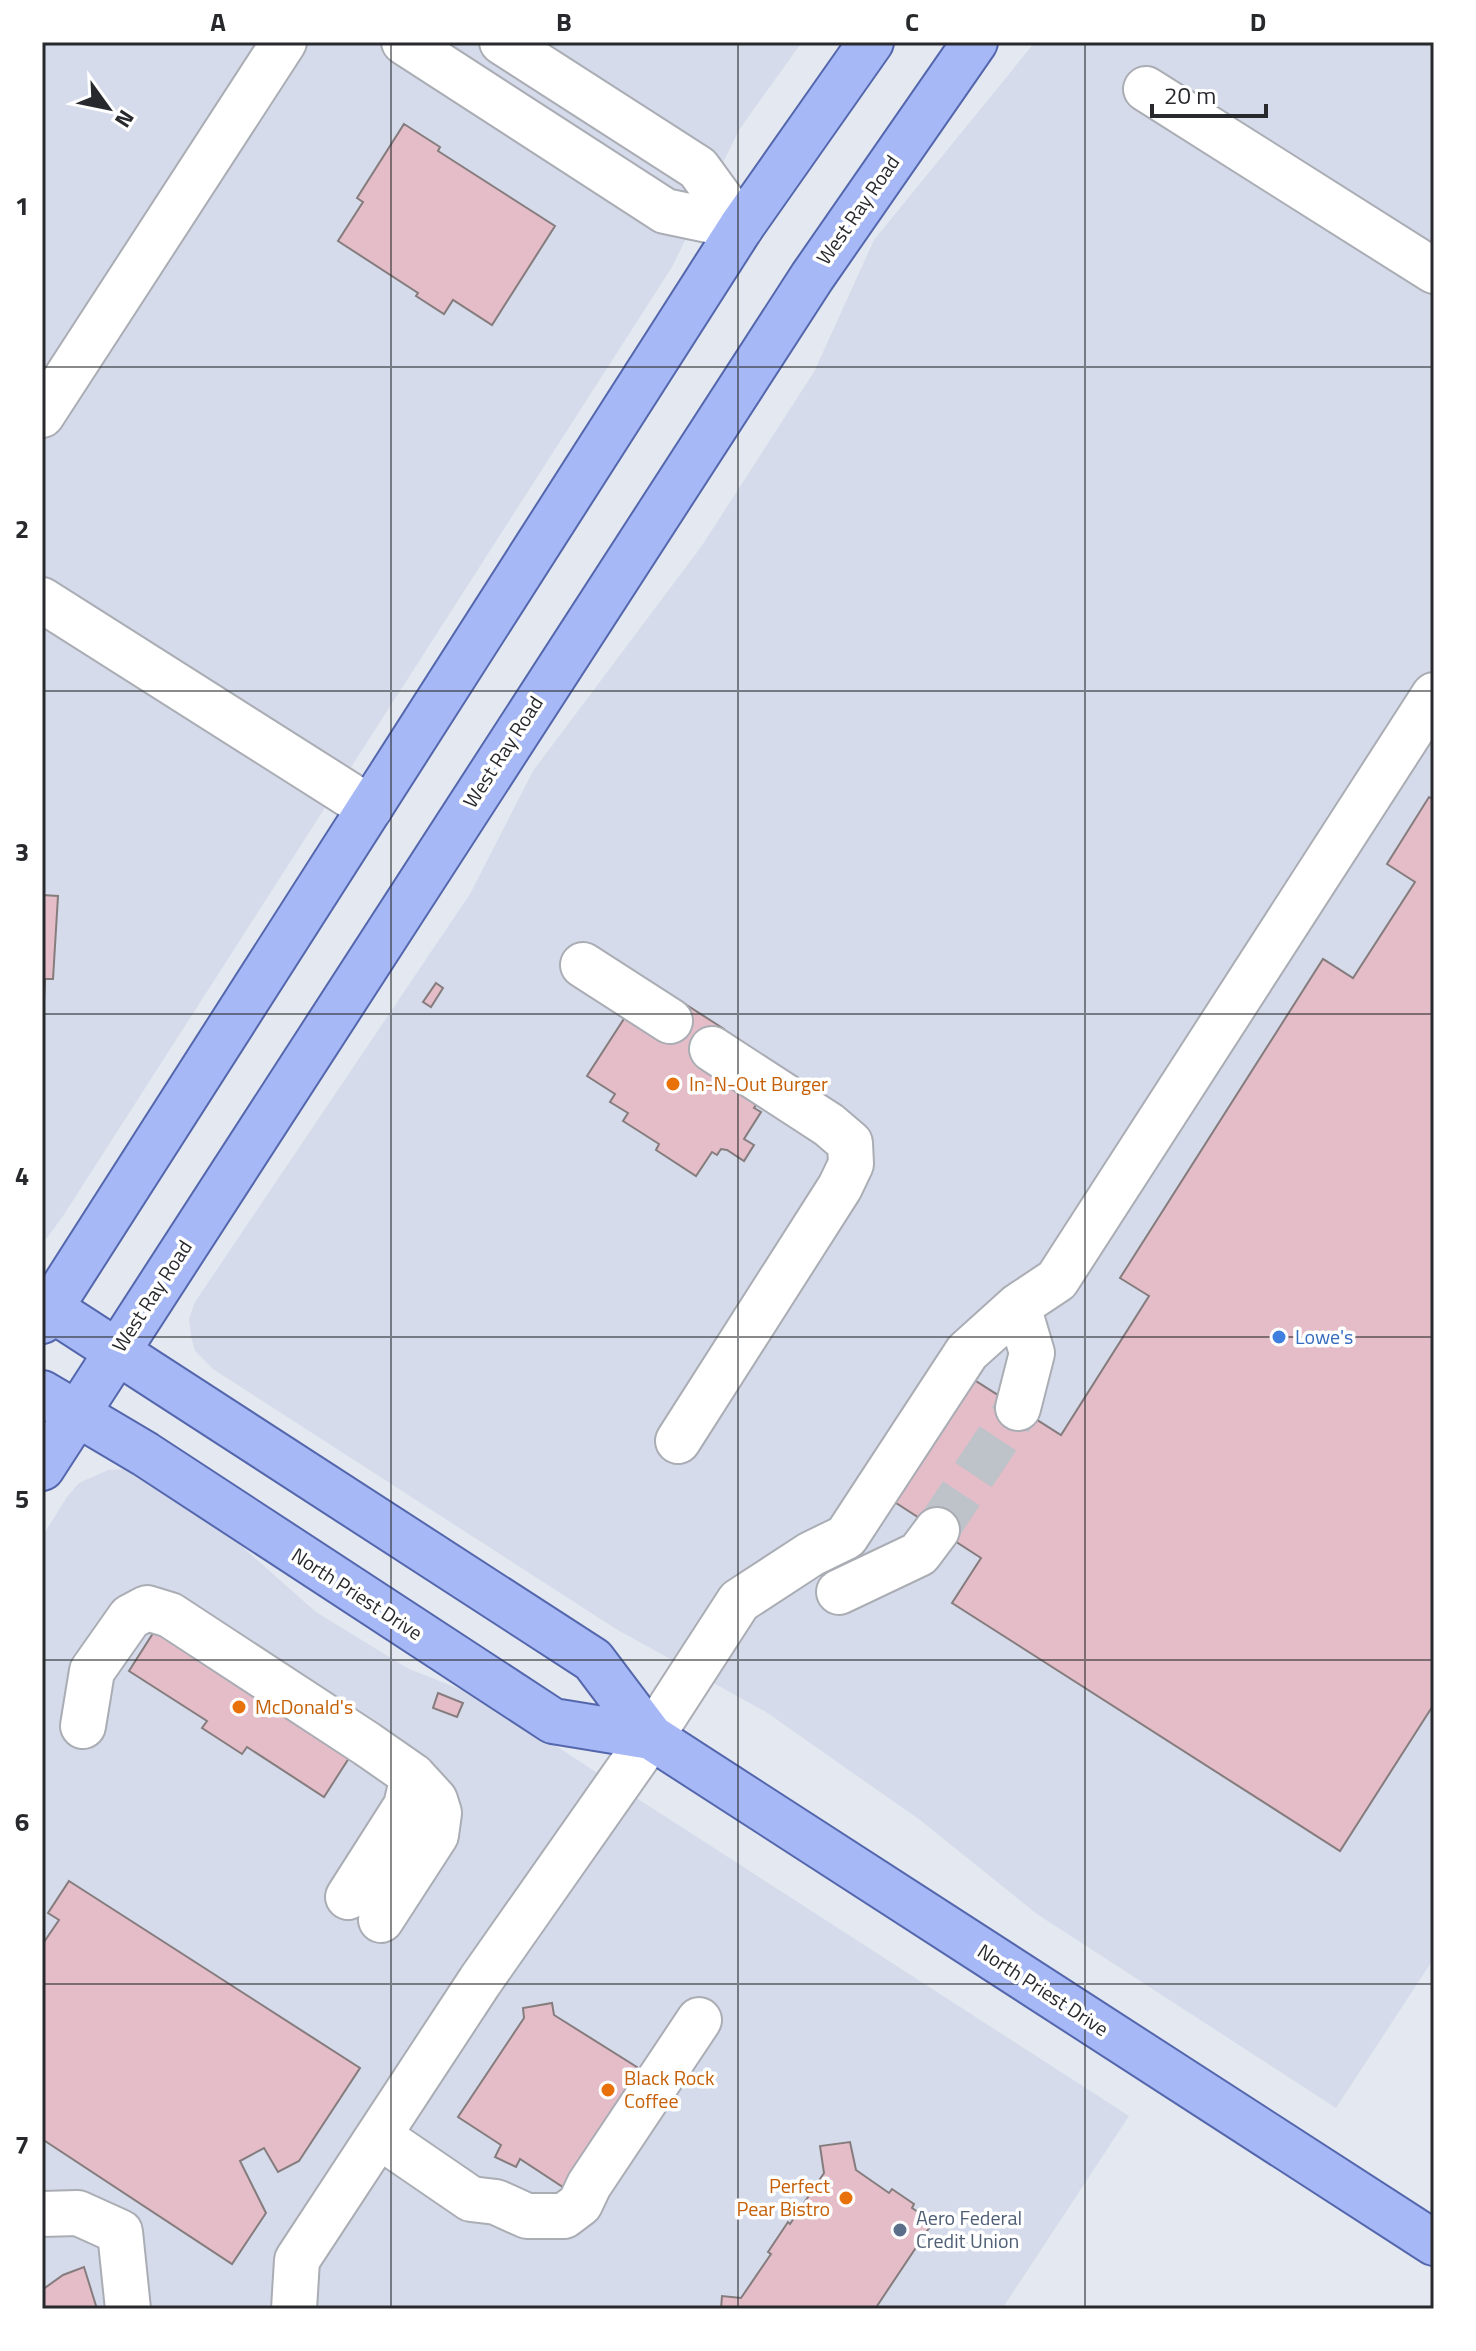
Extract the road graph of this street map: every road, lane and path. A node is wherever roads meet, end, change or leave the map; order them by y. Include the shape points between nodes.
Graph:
1 (284, 42) edge
2 (404, 42) edge
3 (502, 42) edge
4 (871, 42) edge
5 (975, 42) edge
6 (1146, 89) dead end
7 (741, 227) junction
8 (1434, 271) edge
9 (42, 415) edge
10 (42, 600) edge
11 (1434, 695) edge
12 (370, 808) junction
13 (583, 965) dead end
14 (670, 1021) dead end
15 (712, 1049) dead end
16 (1018, 1306) junction
17 (53, 1314) edge
18 (117, 1351) junction
19 (60, 1404) edge
20 (1018, 1408) tunnel mouth
21 (678, 1441) dead end
22 (42, 1468) edge
23 (937, 1530) tunnel mouth
24 (839, 1592) dead end
25 (83, 1726) dead end
26 (651, 1737) junction
27 (365, 1909) dead end
28 (699, 2020) dead end
29 (379, 2136) junction
30 (42, 2214) edge
31 (1434, 2243) edge
32 (128, 2309) edge
33 (294, 2309) edge

1 - 9 lane
2 - 7 lane via 665,211
3 - 7 lane via 698,168
4 - 7 main road
5 - 18 main road, West Ray Road via 812,277
6 - 8 lane
7 - 12 main road
10 - 12 lane
11 - 16 lane via 1057,1280
12 - 17 main road
13 - 14 lane
15 - 21 lane via 829,1125 850,1143 851,1164
16 - 20 lane via 1032,1353
16 - 26 lane via 967,1352 846,1537 739,1601
17 - 18 main road, North Priest Drive
18 - 19 main road, West Ray Road
18 - 26 main road, North Priest Drive via 593,1660
19 - 22 main road, West Ray Road
19 - 26 main road, North Priest Drive via 553,1721
23 - 24 lane via 919,1554
25 - 27 lane via 92,1671 130,1617 147,1608 170,1615 413,1776 435,1800 436,1835
26 - 29 lane
26 - 31 main road, North Priest Drive
28 - 29 lane via 580,2204 564,2216 527,2216 496,2202 471,2199
29 - 33 lane via 297,2260
30 - 32 lane via 78,2213 120,2232

